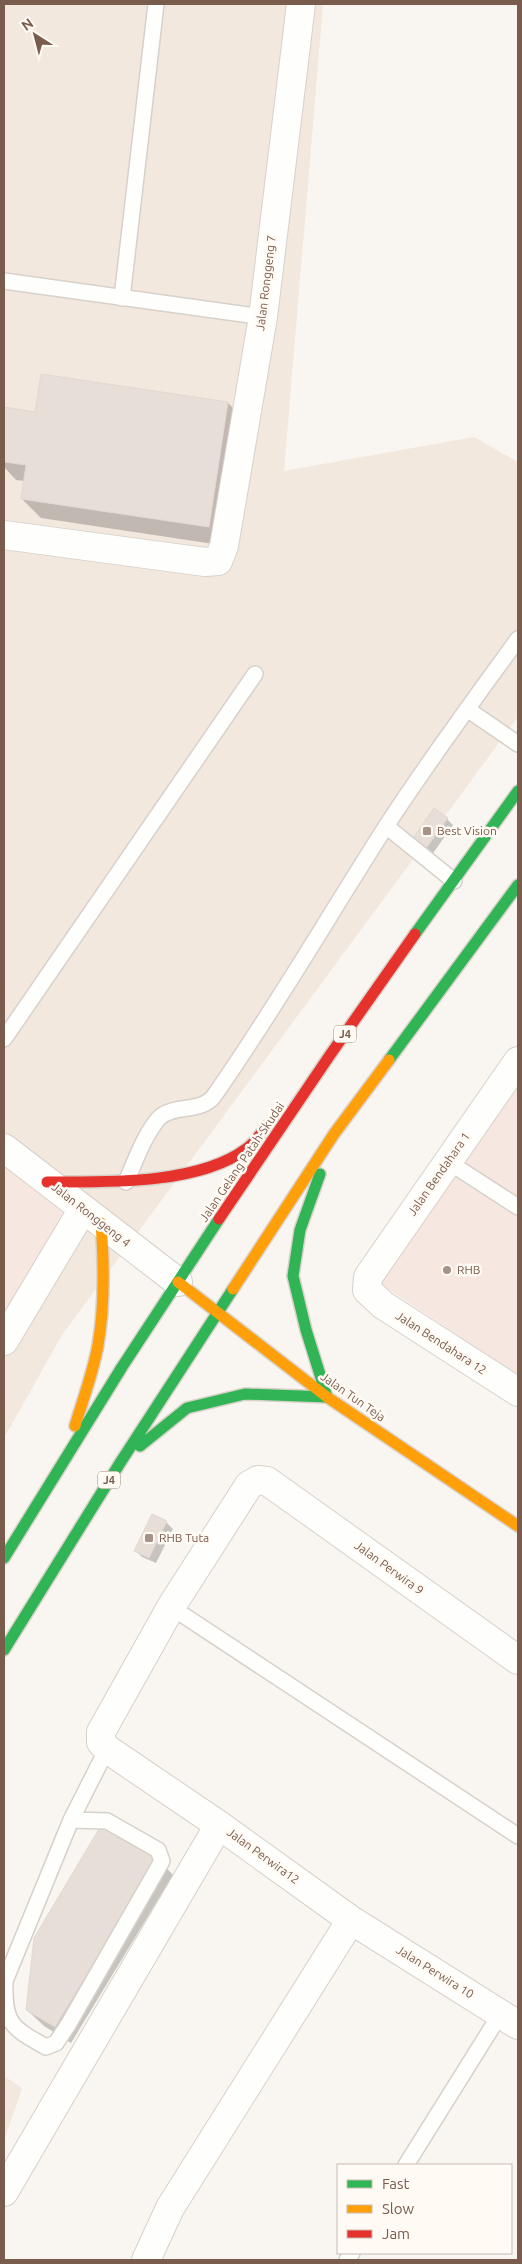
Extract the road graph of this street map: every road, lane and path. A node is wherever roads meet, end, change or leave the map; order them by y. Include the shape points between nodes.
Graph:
1 (156, 4) edge
2 (301, 4) edge
3 (4, 281) edge
4 (122, 298) junction
5 (263, 317) junction
6 (4, 535) edge
7 (518, 639) edge
8 (255, 674) dead end
9 (467, 709) junction
10 (518, 744) edge
11 (518, 790) edge
12 (386, 826) junction
13 (454, 881) junction
14 (518, 885) edge
15 (4, 1040) edge
16 (330, 1054) junction
17 (518, 1061) edge
18 (334, 1134) junction
19 (4, 1148) edge
20 (447, 1161) junction
21 (47, 1182) junction
22 (126, 1182) junction
23 (518, 1207) edge
24 (92, 1216) junction
25 (178, 1282) junction
26 (367, 1290) joint
27 (217, 1312) junction
28 (4, 1341) edge
29 (518, 1392) edge
30 (327, 1397) junction
31 (68, 1452) junction
32 (120, 1463) junction
33 (518, 1526) edge
34 (4, 1558) edge
35 (171, 1607) junction
36 (4, 1650) edge
37 (518, 1660) edge
38 (107, 1749) junction
39 (71, 1820) junction
40 (219, 1825) junction
41 (518, 1836) edge
42 (351, 1920) junction
43 (510, 2019) edge
44 (407, 2164) edge
45 (4, 2192) edge
46 (146, 2260) edge

1 - 4 lane
2 - 5 street, Jalan Ronggeng 7
3 - 4 lane
4 - 5 lane
5 - 6 street, Jalan Ronggeng 7 via 224,546 218,561 205,562
7 - 9 lane
8 - 15 lane
9 - 10 lane
9 - 12 lane
11 - 13 main road, Jalan Gelang Patah-Skudai / J4
12 - 13 lane
12 - 22 lane via 212,1099 197,1106 172,1110 160,1118
13 - 16 main road, Jalan Gelang Patah-Skudai / J4
14 - 18 main road, J4
16 - 22 main road via 245,1150 208,1168
16 - 25 main road, Jalan Gelang Patah-Skudai / J4
17 - 20 street, Jalan Bendahara 1
18 - 27 main road, J4
18 - 30 main road via 300,1230 293,1276
19 - 21 street, Jalan Ronggeng 4
20 - 23 lane
20 - 26 street, Jalan Bendahara 1 via 368,1277
21 - 22 main road
21 - 24 street, Jalan Ronggeng 4
24 - 25 street, Jalan Ronggeng 4
24 - 28 street
24 - 31 main road via 104,1256 103,1301 98,1345
25 - 27 main road, Jalan Tun Teja
25 - 31 main road, Jalan Gelang Patah-Skudai / J4
26 - 29 street, Jalan Bendahara 12 via 383,1305
27 - 30 main road, Jalan Tun Teja
27 - 32 main road, J4
30 - 32 main road via 245,1394 187,1408
30 - 33 main road, Jalan Tun Teja
31 - 34 main road, Jalan Gelang Patah-Skudai / J4
32 - 36 main road, J4
35 - 37 street, Jalan Perwira 9 via 249,1485 258,1480 267,1481
35 - 38 street via 101,1732 101,1742
35 - 41 lane
38 - 39 lane
38 - 40 street, Jalan Perwira12
39 - 39 lane via 107,1821 158,1850 162,1861 68,2025 56,2044 46,2047 17,2031 8,2016 6,1981
40 - 42 street, Jalan Perwira12
40 - 45 street
42 - 43 street, Jalan Perwira 10
42 - 46 street via 170,2208
43 - 44 lane

